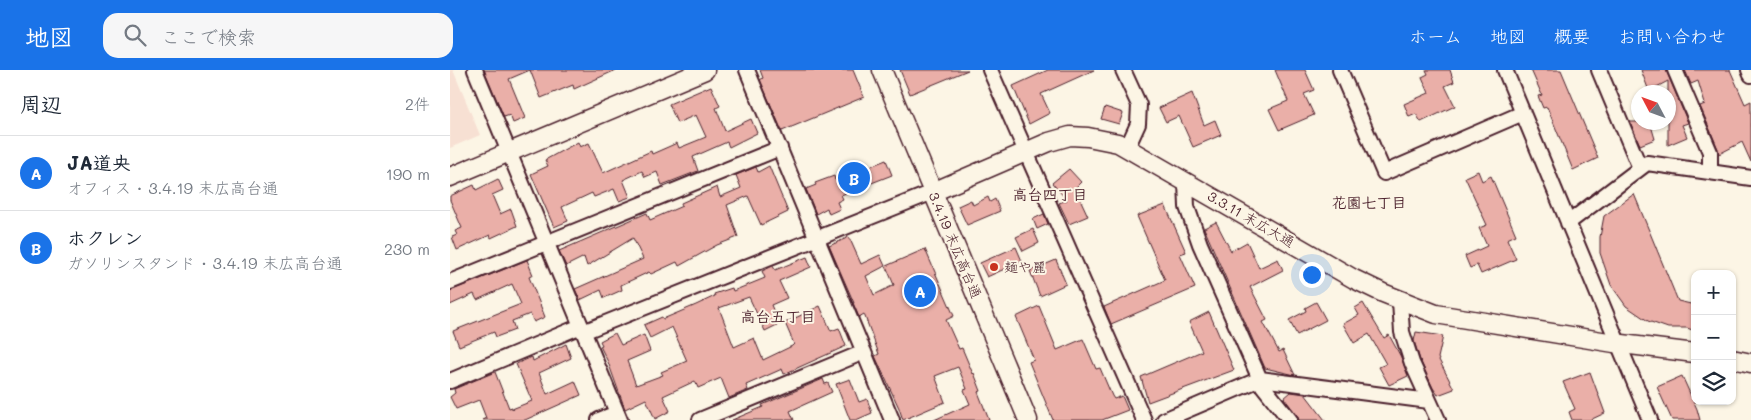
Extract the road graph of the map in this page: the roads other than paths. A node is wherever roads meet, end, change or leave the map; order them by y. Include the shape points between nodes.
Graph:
1 (475, 70) edge
2 (706, 70) edge
3 (747, 70) edge
4 (882, 70) edge
5 (990, 70) edge
6 (1123, 70) edge
7 (1340, 70) edge
8 (1505, 70) edge
9 (1599, 70) edge
10 (1675, 70) edge
11 (1749, 70) edge
12 (1751, 75) edge
13 (1523, 113) junction
14 (780, 148) junction
15 (1127, 148) junction
16 (509, 152) junction
17 (1025, 153) junction
18 (1640, 168) junction
19 (1710, 172) junction
20 (450, 177) edge
21 (1751, 178) edge
22 (1186, 182) junction
23 (933, 192) junction
24 (1568, 223) junction
25 (817, 238) junction
26 (546, 243) junction
27 (450, 282) edge
28 (1400, 301) junction
29 (582, 329) junction
30 (1619, 343) junction
31 (864, 352) junction
32 (1691, 352) edge
33 (1736, 360) edge
34 (1751, 363) edge
35 (1260, 379) junction
36 (450, 381) edge
37 (1429, 401) junction
38 (618, 416) edge
39 (599, 420) edge
40 (700, 420) edge
41 (892, 420) edge
42 (1028, 420) edge
43 (1144, 420) edge
44 (1164, 420) edge
45 (1290, 420) edge
46 (1438, 420) edge
47 (1650, 420) edge

1 - 16 street
2 - 16 street
3 - 14 street
4 - 23 street, 3.4.19 末広高台通
5 - 17 street
6 - 15 street via 1139,105 1138,124
7 - 13 street via 1384,173
8 - 13 street
9 - 18 street
10 - 19 street via 1710,152
11 - 12 street
13 - 24 street
14 - 25 street
14 - 26 street
15 - 17 street, 3.3.11 末広大通 via 1118,143 1070,136
15 - 22 street, 3.3.11 末広大通
16 - 20 street
16 - 26 street
17 - 23 street, 3.3.11 末広大通
17 - 43 street
18 - 19 street via 1647,163
18 - 24 street
19 - 21 street
22 - 28 street, 3.3.11 末広大通 via 1354,279
22 - 35 street via 1188,206 1200,244
23 - 25 street
23 - 42 street, 3.4.19 末広高台通
24 - 30 street
25 - 29 street
25 - 31 street
26 - 27 street
26 - 29 street
28 - 30 street, 3.3.11 末広大通 via 1436,314
28 - 37 street via 1402,332
29 - 36 street
29 - 38 street
30 - 32 street, 3.3.11 末広大通
30 - 47 street
31 - 40 street
31 - 41 street
33 - 34 street
35 - 37 street
35 - 44 street
35 - 45 street
37 - 46 street
38 - 39 street

